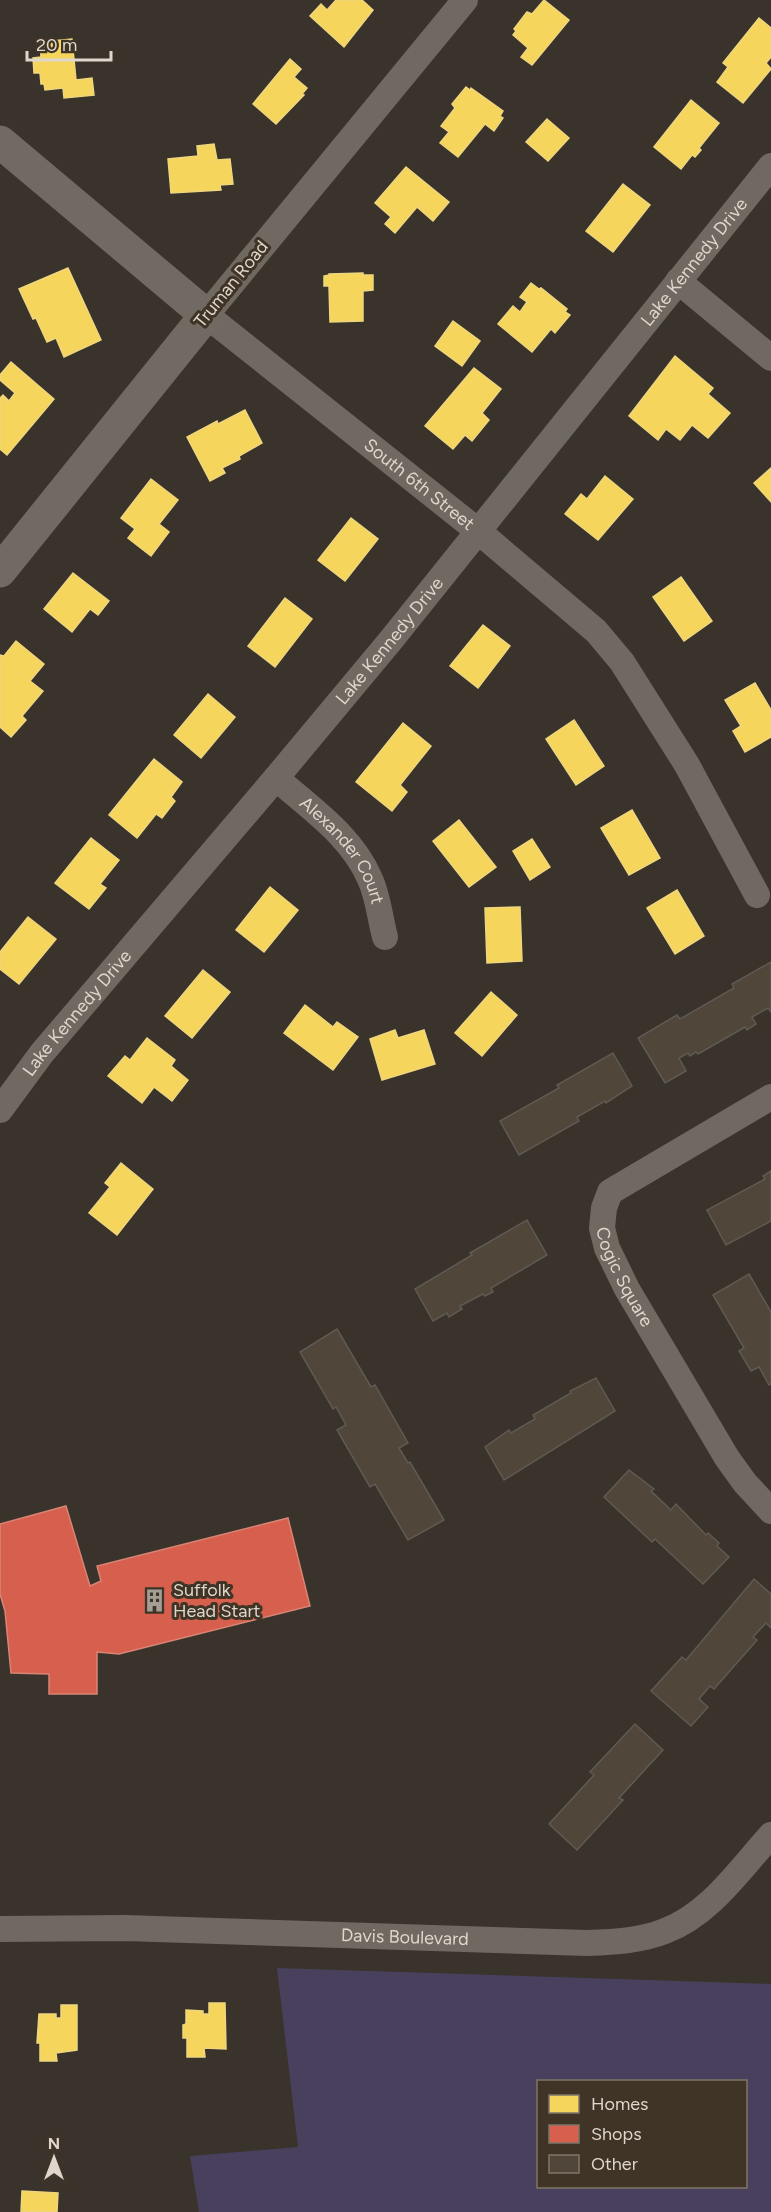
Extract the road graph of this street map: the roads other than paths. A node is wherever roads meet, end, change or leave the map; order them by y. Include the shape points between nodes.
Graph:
1 (465, 0) edge
2 (0, 142) edge
3 (771, 166) edge
4 (678, 281) junction
5 (206, 315) junction
6 (771, 358) edge
7 (478, 531) junction
8 (0, 571) edge
9 (276, 778) junction
10 (757, 895) dead end
11 (385, 937) dead end
12 (771, 1097) edge
13 (0, 1110) edge
14 (771, 1511) edge
15 (771, 1835) edge
16 (0, 1929) edge

1 - 5 street, Truman Road
2 - 5 street, South 6th Street
3 - 4 street, Lake Kennedy Drive
4 - 6 street
4 - 7 street, Lake Kennedy Drive
5 - 7 street, South 6th Street
5 - 8 street, Truman Road
7 - 9 street, Lake Kennedy Drive
7 - 10 street, South 6th Street via 596,631 622,662 687,765
9 - 11 street, Alexander Court via 358,855 371,880
9 - 13 street, Lake Kennedy Drive via 42,1053
12 - 14 street, Cogic Square via 610,1192 602,1228 627,1289 727,1458
15 - 16 street, Davis Boulevard via 692,1917 666,1931 613,1942 113,1928

